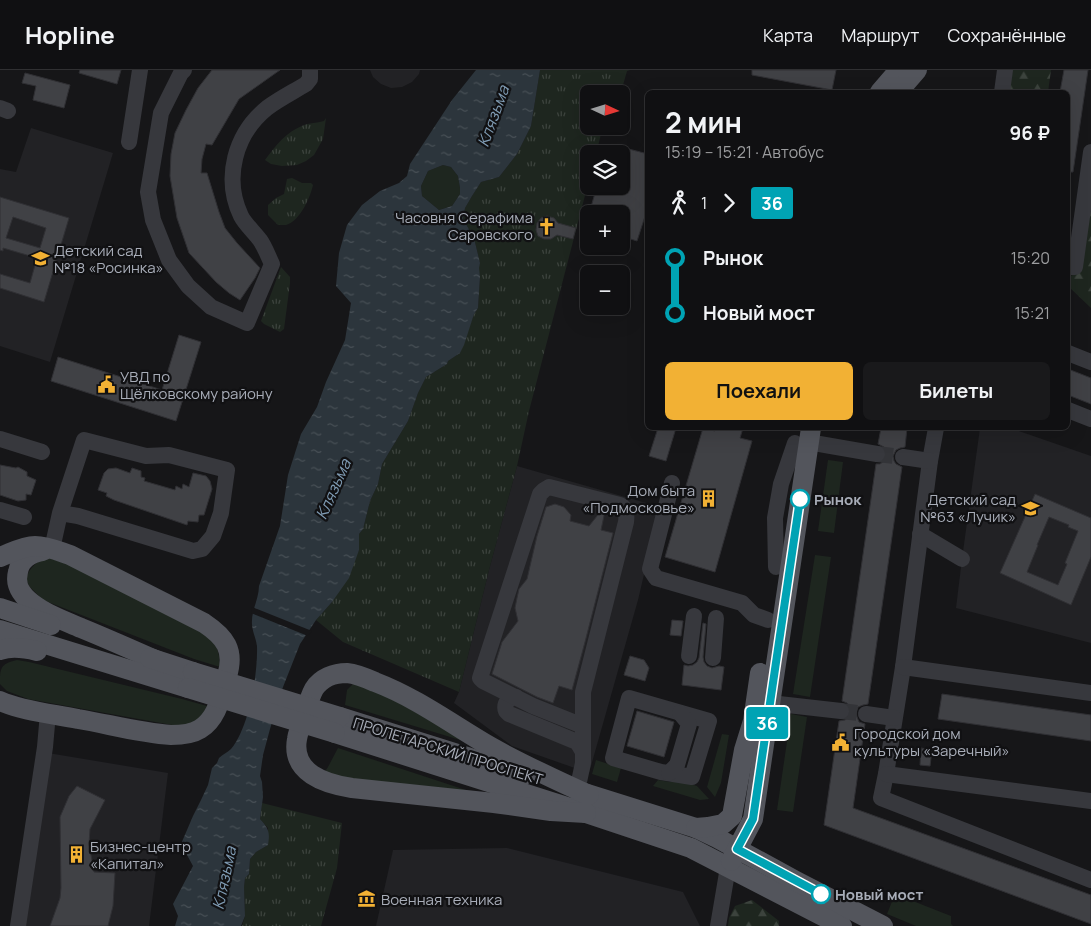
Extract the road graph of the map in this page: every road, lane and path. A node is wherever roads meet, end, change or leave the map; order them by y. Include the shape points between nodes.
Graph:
1 (140, 70) edge
2 (184, 70) edge
3 (310, 70) edge
4 (1005, 70) edge
5 (903, 75) edge
6 (883, 90) edge
7 (1002, 90) edge
8 (130, 142) dead end
9 (1091, 152) edge
10 (1070, 267) edge
11 (1070, 354) edge
12 (1091, 362) edge
13 (1070, 411) edge
14 (1091, 420) edge
15 (936, 430) edge
16 (803, 435) edge
17 (0, 439) edge
18 (42, 452) dead end
19 (877, 454) tunnel mouth
20 (903, 457) tunnel mouth
21 (930, 461) junction
22 (672, 483) dead end
23 (0, 510) edge
24 (60, 513) junction
25 (24, 517) dead end
26 (920, 534) junction
27 (52, 549) junction
28 (0, 557) edge
29 (962, 560) dead end
30 (0, 608) edge
31 (768, 620) junction
32 (0, 630) edge
33 (0, 650) edge
34 (695, 656) joint
35 (903, 667) junction
36 (161, 671) junction
37 (0, 690) edge
38 (1091, 693) edge
39 (516, 697) junction
40 (0, 701) edge
41 (770, 703) junction
42 (39, 711) junction
43 (841, 711) tunnel mouth
44 (866, 714) tunnel mouth
45 (894, 718) junction
46 (583, 726) junction
47 (583, 752) junction
48 (670, 773) joint
49 (886, 774) junction
50 (582, 797) junction
51 (1091, 801) edge
52 (696, 828) junction
53 (737, 849) junction
54 (728, 867) junction
55 (1091, 880) edge
56 (18, 926) edge
57 (718, 926) edge
58 (842, 926) edge
59 (883, 926) edge

1 - 8 street
2 - 3 street via 161,113 148,192 153,220 169,260 188,286 211,307 246,323 272,264 262,242 242,216 234,191 233,168 238,147 248,127 266,109 306,84
4 - 7 street
5 - 6 main road
9 - 10 street via 1075,267
11 - 12 street
13 - 14 street
15 - 21 street
16 - 19 street
16 - 31 main road
16 - 41 main road
17 - 18 street
20 - 21 street
21 - 26 street
22 - 31 street via 650,569 656,578 742,603 754,615
23 - 25 street
24 - 24 street via 84,440 146,456 169,455 227,470 221,513 213,536 202,549 194,551
24 - 27 street
26 - 29 street
26 - 35 street
27 - 28 main road via 34,546
27 - 36 main road via 36,552 19,566 18,588 27,599 44,612
27 - 42 main road via 87,563 204,622 228,645 230,661 213,717 208,724 188,734 148,732
30 - 36 main road, ПРОЛЕТАРСКИЙ ПРОСПЕКТ
31 - 52 main road via 753,721 744,750 732,816 723,824
32 - 36 main road, ПРОЛЕТАРСКИЙ ПРОСПЕКТ
33 - 36 main road via 33,650
34 - 34 street via 699,616
35 - 38 street
35 - 45 street
36 - 50 main road, ПРОЛЕТАРСКИЙ ПРОСПЕКТ, bridge
37 - 42 main road
39 - 46 street
39 - 46 street via 480,678 540,494 547,488 554,488 623,506 626,522 583,692
39 - 47 street via 506,702 509,714 577,742
40 - 42 main road
41 - 43 street
41 - 53 main road via 753,819
42 - 56 street via 45,747
44 - 45 street
45 - 49 street
46 - 47 street
47 - 50 street
48 - 48 street via 613,758 629,698 708,721 692,777
49 - 51 street
49 - 55 street via 881,798
50 - 50 main road via 393,689 363,677 335,674 322,680 311,696 297,738 297,753 303,767 316,778 332,784 551,811
50 - 52 main road, ПРОЛЕТАРСКИЙ ПРОСПЕКТ
50 - 54 main road, ПРОЛЕТАРСКИЙ ПРОСПЕКТ
52 - 53 main road, ПРОЛЕТАРСКИЙ ПРОСПЕКТ
53 - 54 main road
53 - 59 main road, ПРОЛЕТАРСКИЙ ПРОСПЕКТ
54 - 57 street
54 - 58 main road, ПРОЛЕТАРСКИЙ ПРОСПЕКТ

